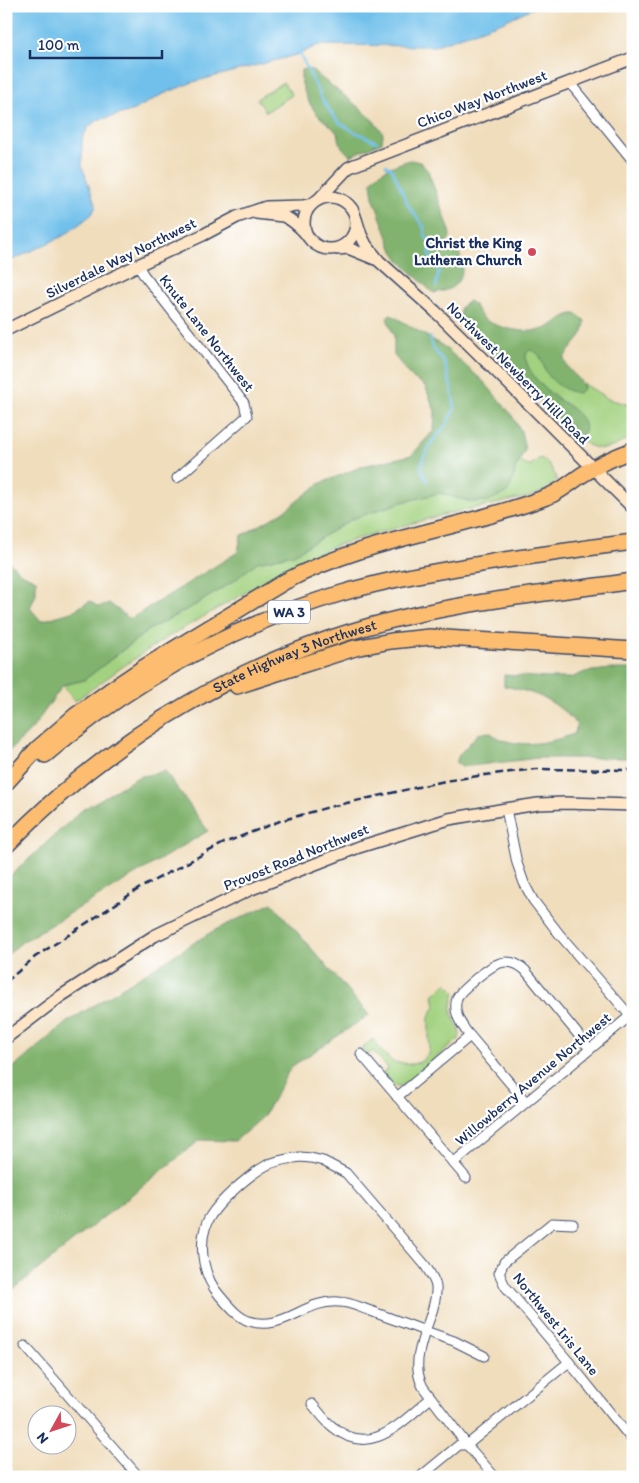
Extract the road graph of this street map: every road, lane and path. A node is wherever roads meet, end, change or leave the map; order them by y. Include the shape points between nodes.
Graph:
1 (633, 58) edge
2 (569, 82) junction
3 (633, 161) edge
4 (344, 172) junction
5 (315, 202) junction
6 (350, 206) junction
7 (249, 213) junction
8 (356, 219) junction
9 (306, 235) junction
10 (334, 250) junction
11 (379, 261) junction
12 (138, 265) junction
13 (6, 330) edge
14 (633, 450) edge
15 (593, 469) junction
16 (177, 478) dead end
17 (633, 508) edge
18 (633, 542) edge
19 (633, 581) edge
20 (633, 650) edge
21 (190, 702) junction
22 (6, 783) edge
23 (6, 788) edge
24 (633, 805) edge
25 (506, 808) junction
26 (6, 846) edge
27 (631, 1018) edge
28 (470, 1036) junction
29 (6, 1038) edge
30 (590, 1049) junction
31 (360, 1054) dead end
32 (397, 1097) junction
33 (526, 1102) junction
34 (453, 1163) junction
35 (466, 1178) dead end
36 (573, 1224) dead end
37 (425, 1331) junction
38 (25, 1346) dead end
39 (484, 1356) dead end
40 (569, 1362) junction
41 (431, 1398) junction
42 (312, 1404) dead end
43 (633, 1441) edge
44 (468, 1445) junction
45 (139, 1477) edge
46 (420, 1477) edge
47 (495, 1477) edge

1 - 2 main road, Chico Way Northwest
2 - 3 street
2 - 4 main road, Chico Way Northwest via 366,160
4 - 5 main road, Chico Way Northwest
4 - 6 main road via 342,190
5 - 6 main road via 328,197
5 - 7 main road, Silverdale Way Northwest via 303,206 266,207
5 - 9 main road via 304,218
6 - 8 main road
7 - 9 main road, Silverdale Way Northwest via 284,216
7 - 12 main road, Silverdale Way Northwest
8 - 10 main road via 352,238
8 - 11 main road, Northwest Newberry Hill Road via 366,245
9 - 10 main road via 318,247
10 - 11 main road, Northwest Newberry Hill Road via 348,248
11 - 15 main road, Northwest Newberry Hill Road via 489,364
12 - 13 main road, Silverdale Way Northwest
12 - 16 street, Knute Lane Northwest via 244,403 247,416
14 - 15 highway
15 - 17 main road, Northwest Newberry Hill Road
15 - 22 highway via 549,496 350,554 284,582 109,691 37,749
18 - 23 highway, WA 3 via 408,576 342,593 260,623 196,652 140,684 79,727
19 - 21 highway, State Highway 3 Northwest / WA 3 via 447,608 380,623 285,656
20 - 21 highway via 452,637 391,641 355,648
21 - 26 highway, State Highway 3 Northwest / WA 3 via 90,769
24 - 25 main road, Provost Road Northwest via 565,803
25 - 27 street via 516,863 533,900
25 - 29 main road, Provost Road Northwest via 449,818 368,844 248,890 154,936 61,996
27 - 30 street, Willowberry Avenue Northwest
28 - 30 street via 456,1015 458,997 491,967 512,963 525,970
28 - 32 street
28 - 33 street
30 - 33 street, Willowberry Avenue Northwest
31 - 32 street
32 - 34 street
33 - 34 street, Willowberry Avenue Northwest
34 - 35 street
36 - 40 street, Northwest Iris Lane via 552,1223 504,1262 499,1273 505,1286
37 - 37 street via 436,1287 432,1276 346,1173 334,1166 300,1157 268,1165 227,1196 206,1224 202,1240 207,1275 232,1310 248,1321 269,1324 285,1320 309,1307 339,1302
37 - 39 street
37 - 41 street via 417,1370
38 - 45 street
40 - 43 street, Northwest Iris Lane
40 - 44 street
41 - 42 street via 372,1440 351,1438 334,1428
41 - 44 street
44 - 46 street via 459,1446
44 - 47 street

